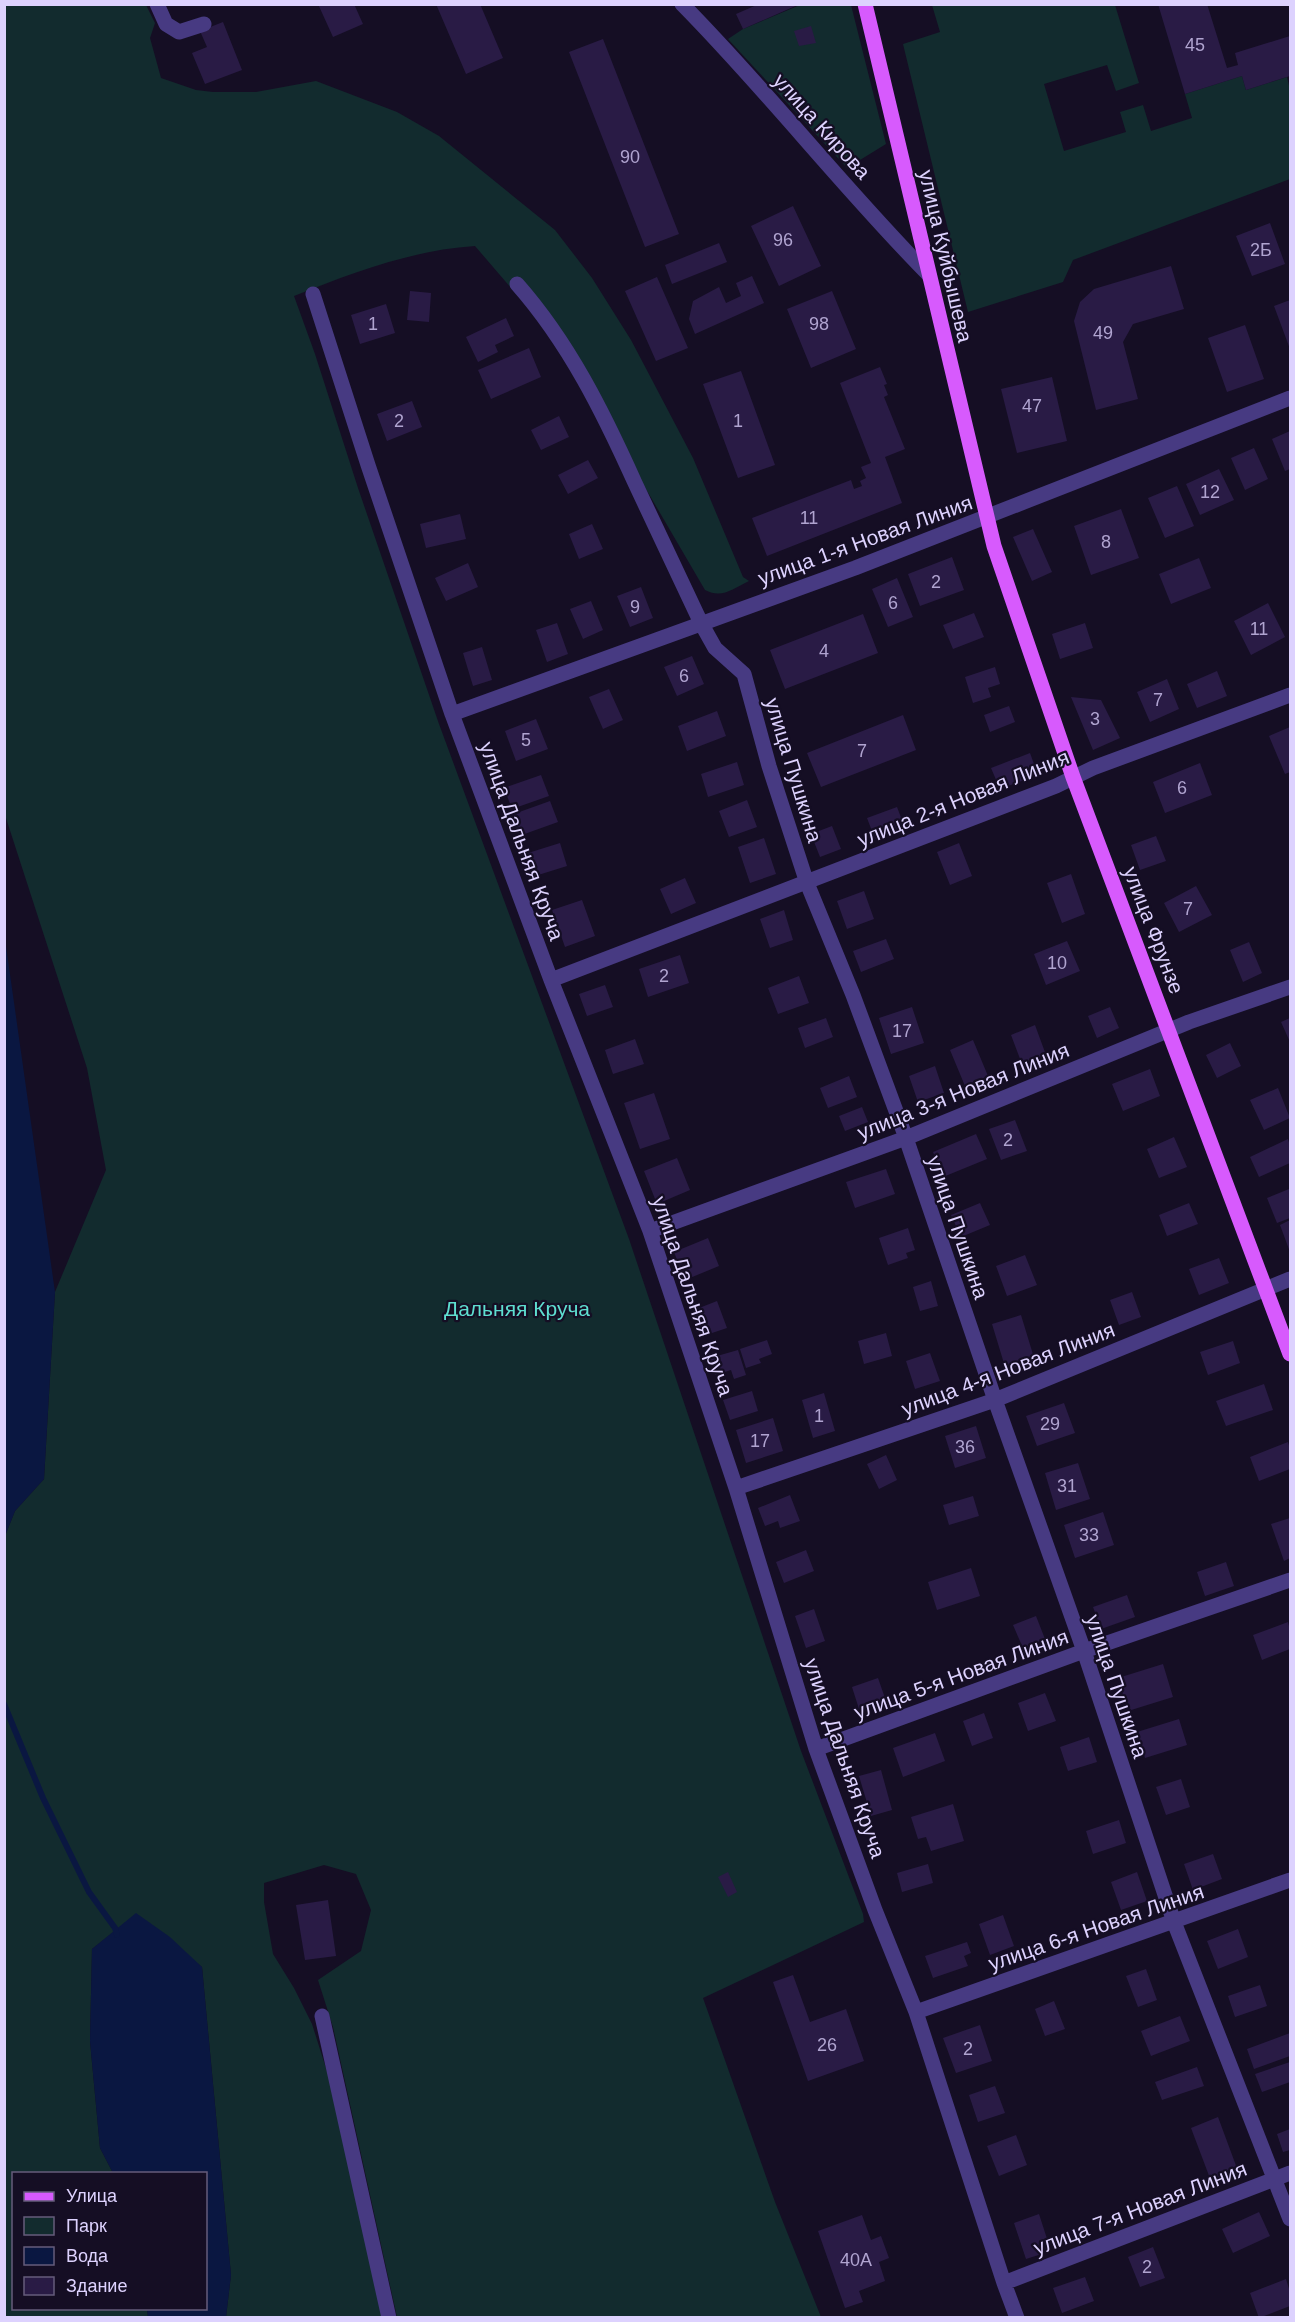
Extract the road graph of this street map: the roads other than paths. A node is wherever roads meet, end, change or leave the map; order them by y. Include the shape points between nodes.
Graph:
1 (157, 4) edge
2 (682, 4) edge
3 (865, 4) edge
4 (204, 24) dead end
5 (929, 275) junction
6 (517, 284) dead end
7 (313, 294) dead end
8 (1290, 398) edge
9 (987, 517) junction
10 (701, 623) junction
11 (1290, 695) edge
12 (452, 714) junction
13 (1073, 777) junction
14 (807, 883) junction
15 (551, 980) junction
16 (1290, 987) edge
17 (1170, 1030) junction
18 (906, 1138) junction
19 (650, 1231) junction
20 (1290, 1279) edge
21 (1265, 1290) junction
22 (1290, 1354) edge
23 (994, 1400) junction
24 (736, 1488) junction
25 (1290, 1580) edge
26 (1084, 1651) junction
27 (816, 1749) junction
28 (1290, 1880) edge
29 (1174, 1922) junction
30 (916, 2012) junction
31 (322, 2016) dead end
32 (1283, 2176) edge
33 (1290, 2219) edge
34 (1004, 2283) junction
35 (389, 2318) edge
36 (1017, 2318) edge

1 - 4 street via 166,24 179,32
2 - 5 street, улица Кирова
3 - 5 main road, улица Куйбышева
5 - 9 main road, улица Куйбышева
6 - 10 street, улица Пушкина via 578,368
7 - 12 street, улица Дальняя Круча
8 - 9 street, улица 1-я Новая Линия
9 - 10 street, улица 1-я Новая Линия
9 - 13 main road, улица Фрунзе
10 - 12 street, улица 1-я Новая Линия
10 - 14 street, улица Пушкина via 715,648 744,674
11 - 13 street, улица 2-я Новая Линия
12 - 15 street, улица Дальняя Круча
13 - 14 street, улица 2-я Новая Линия
13 - 17 main road, улица Фрунзе
14 - 15 street, улица 2-я Новая Линия
14 - 18 street, улица Пушкина
15 - 19 street, улица Дальняя Круча
16 - 17 street, улица 3-я Новая Линия
17 - 18 street, улица 3-я Новая Линия
17 - 21 main road, улица Фрунзе
18 - 19 street, улица 3-я Новая Линия
18 - 23 street, улица Пушкина
19 - 24 street, улица Дальняя Круча
20 - 21 street, улица 4-я Новая Линия
21 - 22 main road, улица Фрунзе
21 - 23 street, улица 4-я Новая Линия
23 - 24 street, улица 4-я Новая Линия
23 - 26 street, улица Пушкина
24 - 27 street, улица Дальняя Круча
25 - 26 street, улица 5-я Новая Линия
26 - 27 street, улица 5-я Новая Линия
26 - 29 street, улица Пушкина
27 - 30 street, улица Дальняя Круча
28 - 29 street, улица 6-я Новая Линия
29 - 30 street, улица 6-я Новая Линия
29 - 32 street, улица Пушкина
30 - 34 street, улица Дальняя Круча
31 - 35 street
32 - 33 street, улица Пушкина
32 - 34 street, улица 7-я Новая Линия
34 - 36 street, улица Дальняя Круча

